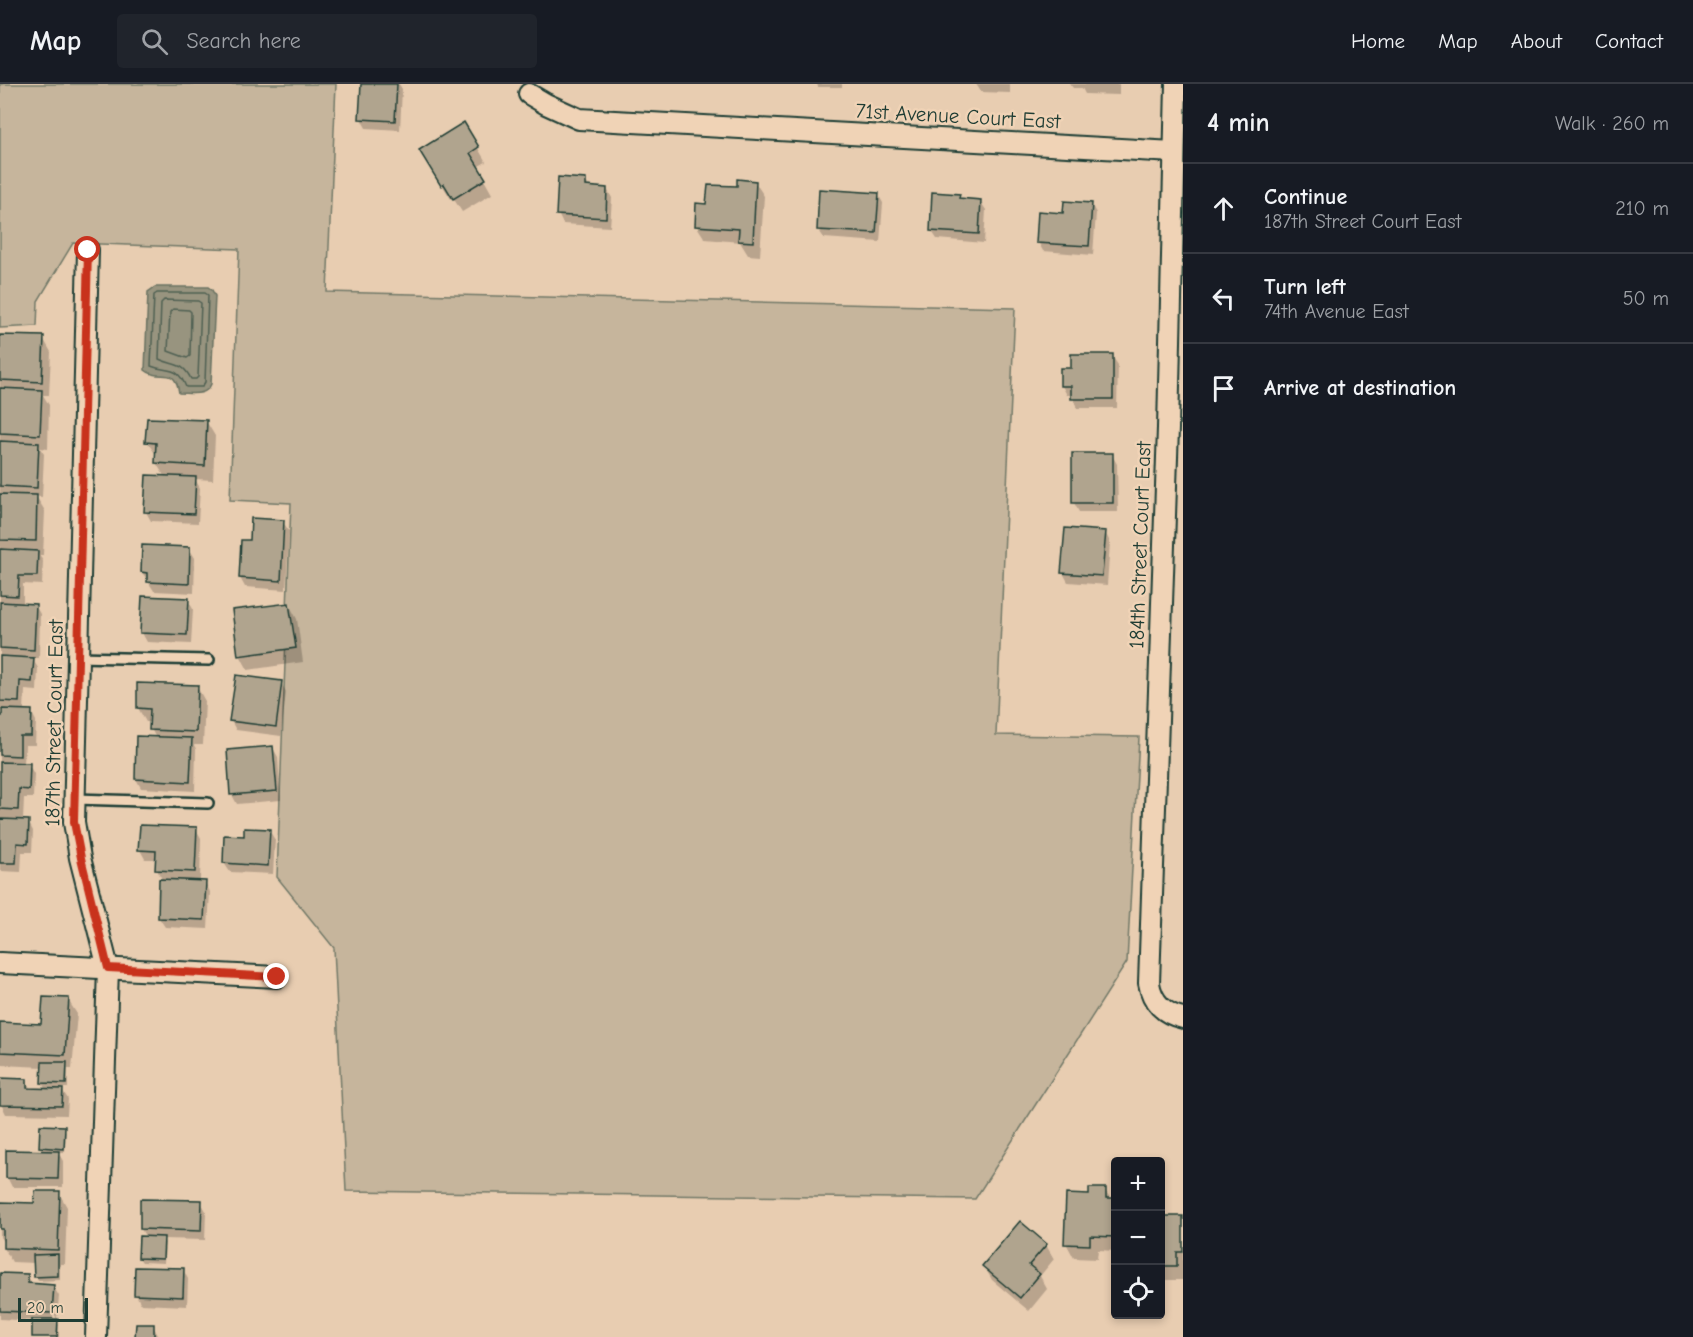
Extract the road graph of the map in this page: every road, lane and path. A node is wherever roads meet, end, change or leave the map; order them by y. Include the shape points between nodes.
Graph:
1 (1176, 84) edge
2 (529, 94) dead end
3 (1174, 152) junction
4 (88, 250) dead end
5 (78, 657) junction
6 (209, 660) dead end
7 (75, 799) junction
8 (208, 802) dead end
9 (0, 963) edge
10 (108, 968) junction
11 (277, 977) dead end
12 (1183, 1018) edge
13 (96, 1337) edge

1 - 3 street, 184th Street Court East
2 - 3 street, 71st Avenue Court East via 579,119
3 - 12 street, 184th Street Court East via 1149,966 1151,993 1158,1005
4 - 5 street, 187th Street Court East
5 - 6 lane
5 - 7 street, 187th Street Court East
7 - 8 lane
7 - 10 street, 187th Street Court East via 74,822 81,858
9 - 10 street
10 - 11 street
10 - 13 street, 187th Street Court East

